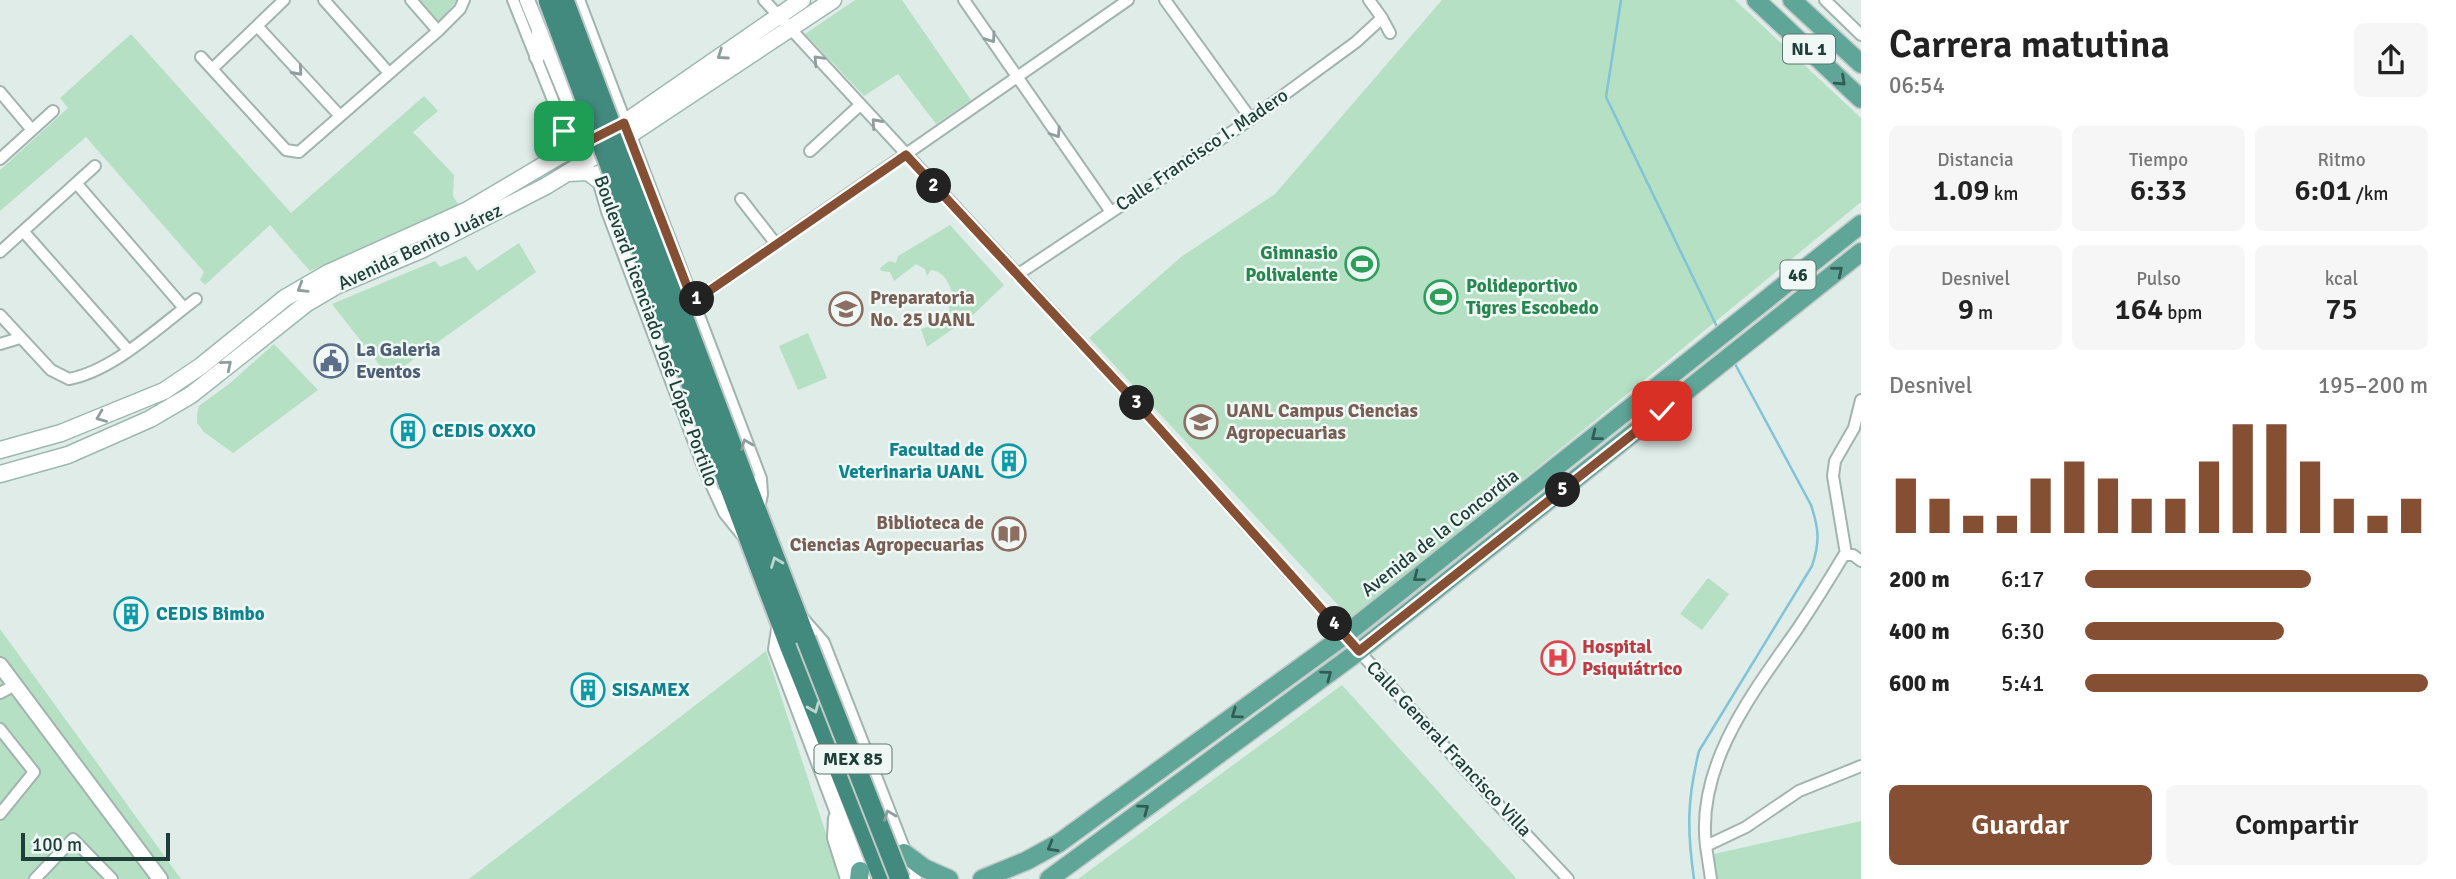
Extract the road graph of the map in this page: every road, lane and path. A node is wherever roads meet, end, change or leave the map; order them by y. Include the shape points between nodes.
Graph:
1 (284, 0) edge
2 (324, 0) edge
3 (411, 0) edge
4 (464, 0) edge
5 (513, 0) edge
6 (527, 0) edge
7 (548, 0) edge
8 (564, 0) edge
9 (577, 0) edge
10 (764, 0) edge
11 (802, 0) edge
12 (833, 0) edge
13 (964, 0) edge
14 (1128, 0) edge
15 (1165, 0) edge
16 (1369, 0) edge
17 (1756, 0) edge
18 (1792, 0) edge
19 (1825, 0) edge
20 (778, 16) junction
21 (1382, 18) junction
22 (257, 26) junction
23 (790, 29) junction
24 (539, 30) junction
25 (438, 31) junction
26 (1390, 33) dead end
27 (1861, 34) edge
28 (1858, 55) edge
29 (201, 57) dead end
30 (537, 57) junction
31 (602, 65) junction
32 (212, 69) junction
33 (389, 73) junction
34 (1018, 77) junction
35 (562, 83) junction
36 (0, 92) edge
37 (1861, 99) edge
38 (860, 105) junction
39 (53, 111) dead end
40 (340, 116) junction
41 (1251, 120) junction
42 (32, 130) junction
43 (626, 130) junction
44 (589, 149) junction
45 (810, 151) dead end
46 (906, 155) junction
47 (559, 156) junction
48 (0, 159) edge
49 (639, 163) junction
50 (95, 166) dead end
51 (565, 173) junction
52 (523, 178) junction
53 (601, 182) junction
54 (77, 184) junction
55 (524, 199) junction
56 (741, 199) dead end
57 (468, 209) junction
58 (1111, 212) junction
59 (489, 216) junction
60 (1861, 224) edge
61 (23, 231) junction
62 (453, 232) junction
63 (776, 244) junction
64 (0, 252) edge
65 (1861, 252) edge
66 (1017, 275) junction
67 (196, 299) dead end
68 (693, 302) junction
69 (184, 308) junction
70 (0, 315) edge
71 (20, 338) junction
72 (0, 344) edge
73 (128, 350) junction
74 (164, 391) junction
75 (1861, 400) edge
76 (173, 406) junction
77 (0, 450) edge
78 (0, 474) edge
79 (737, 483) junction
80 (756, 510) junction
81 (750, 539) junction
82 (1846, 554) junction
83 (1861, 561) edge
84 (788, 618) junction
85 (1345, 635) junction
86 (797, 642) junction
87 (1359, 651) junction
88 (0, 665) edge
89 (15, 685) junction
90 (0, 693) edge
91 (2, 734) edge
92 (1861, 766) edge
93 (0, 814) edge
94 (1706, 846) junction
95 (904, 853) junction
96 (860, 877) edge
97 (35, 879) edge
98 (112, 879) edge
99 (160, 879) edge
100 (885, 879) edge
101 (900, 879) edge
102 (914, 879) edge
103 (949, 879) edge
104 (982, 879) edge
105 (1049, 879) edge
106 (1568, 879) edge
107 (1711, 879) edge

1 - 22 street
2 - 33 street
3 - 25 street
4 - 25 street
5 - 30 street
6 - 24 street, Boulevard Licenciado José López Portillo
7 - 79 highway, Boulevard Licenciado José López Portillo / MEX 85, bridge
8 - 79 highway, Boulevard Licenciado José López Portillo / MEX 85, bridge
9 - 31 street, Boulevard Licenciado José López Portillo
10 - 20 street, Calle General Francisco Villa
11 - 20 main road, Avenida Benito Juárez
12 - 23 main road, Avenida Benito Juárez
13 -> 34 street
14 - 34 street
15 - 41 street
16 - 21 street
17 -> 37 main road, NL 1
18 - 28 main road, NL 1
19 - 27 street
20 - 23 street, Calle General Francisco Villa
20 -> 43 main road, Avenida Benito Juárez
21 - 26 street
21 - 41 street, Calle Francisco I. Madero
22 - 32 street
22 -> 40 street
38 -> 23 street, Calle General Francisco Villa
23 - 43 main road, Avenida Benito Juárez
24 - 30 street
24 - 35 street, Boulevard Licenciado José López Portillo
25 - 33 street
29 - 32 street
30 - 47 street via 564,131
31 - 35 street via 595,82 587,87 569,88
31 - 43 street, Boulevard Licenciado José López Portillo
32 - 40 street via 285,150 305,149
33 - 40 street
34 - 46 street
34 -> 58 street
35 - 44 street, Boulevard Licenciado José López Portillo
36 - 42 street
38 - 45 street
46 -> 38 street, Calle General Francisco Villa
39 - 42 street
41 - 58 street, Calle Francisco I. Madero
42 - 48 street
43 - 44 main road, Avenida Benito Juárez
43 - 49 street, Boulevard Licenciado José López Portillo
44 - 47 main road, Avenida Benito Juárez
44 - 51 main road, Avenida Benito Juárez
44 - 53 street, Boulevard Licenciado José López Portillo
46 - 63 street
46 - 66 street, Calle General Francisco Villa
47 - 52 main road, Avenida Benito Juárez
49 - 53 street via 627,156 613,158 603,168
49 - 68 street, Boulevard Licenciado José López Portillo
50 - 54 street
51 - 53 main road via 588,172
51 - 55 main road, Avenida Benito Juárez
52 - 55 main road
52 - 57 main road, Avenida Benito Juárez
53 - 81 street, Boulevard Licenciado José López Portillo via 717,496
54 - 61 street
54 - 69 street
55 - 59 main road, Avenida Benito Juárez
56 - 63 street
57 - 59 main road
57 - 62 main road
57 -> 74 main road, Avenida Benito Juárez via 328,272 285,298
58 - 66 street, Calle Francisco I. Madero
59 - 62 main road, Avenida Benito Juárez
60 -> 85 main road, Avenida de la Concordia / 46
61 - 64 street
61 - 73 street
76 -> 62 main road, Avenida Benito Juárez via 306,303
63 - 68 street
87 -> 65 main road, 46
66 - 85 street, Calle General Francisco Villa
67 - 69 street
80 -> 68 street, Boulevard Licenciado José López Portillo via 759,479
69 - 73 street
70 - 71 street
71 - 72 street
71 - 73 street via 58,376 69,379
74 - 76 main road
74 -> 77 main road, Avenida Benito Juárez via 61,433
75 - 82 street via 1833,476
76 - 78 main road, Avenida Benito Juárez via 68,454
79 - 80 highway, Boulevard Licenciado José López Portillo / MEX 85
79 - 81 highway, Boulevard Licenciado José López Portillo / MEX 85
84 -> 80 highway, Boulevard Licenciado José López Portillo / MEX 85
81 - 84 highway, Boulevard Licenciado José López Portillo / MEX 85
82 - 83 street
82 - 94 street via 1730,732 1714,770 1707,803
84 - 86 highway, Boulevard Licenciado José López Portillo / MEX 85
95 -> 84 street, Boulevard Licenciado José López Portillo via 822,643 812,629
84 - 96 street, Boulevard Licenciado José López Portillo via 776,649
85 - 87 street, Calle General Francisco Villa
85 -> 104 main road, Avenida de la Concordia / 46 via 1059,843
86 -> 100 highway, Boulevard Licenciado José López Portillo / MEX 85
86 - 101 highway, Boulevard Licenciado José López Portillo / MEX 85, bridge
105 -> 87 main road, 46
87 - 106 street, Calle General Francisco Villa
88 - 89 street
89 - 90 street
89 - 99 street
91 - 93 street via 34,772
92 - 94 street via 1799,791 1746,827
94 - 107 street
95 - 100 street via 897,873
95 - 102 street, Boulevard Licenciado José López Portillo
95 - 103 main road via 923,869
97 - 98 street via 72,839

